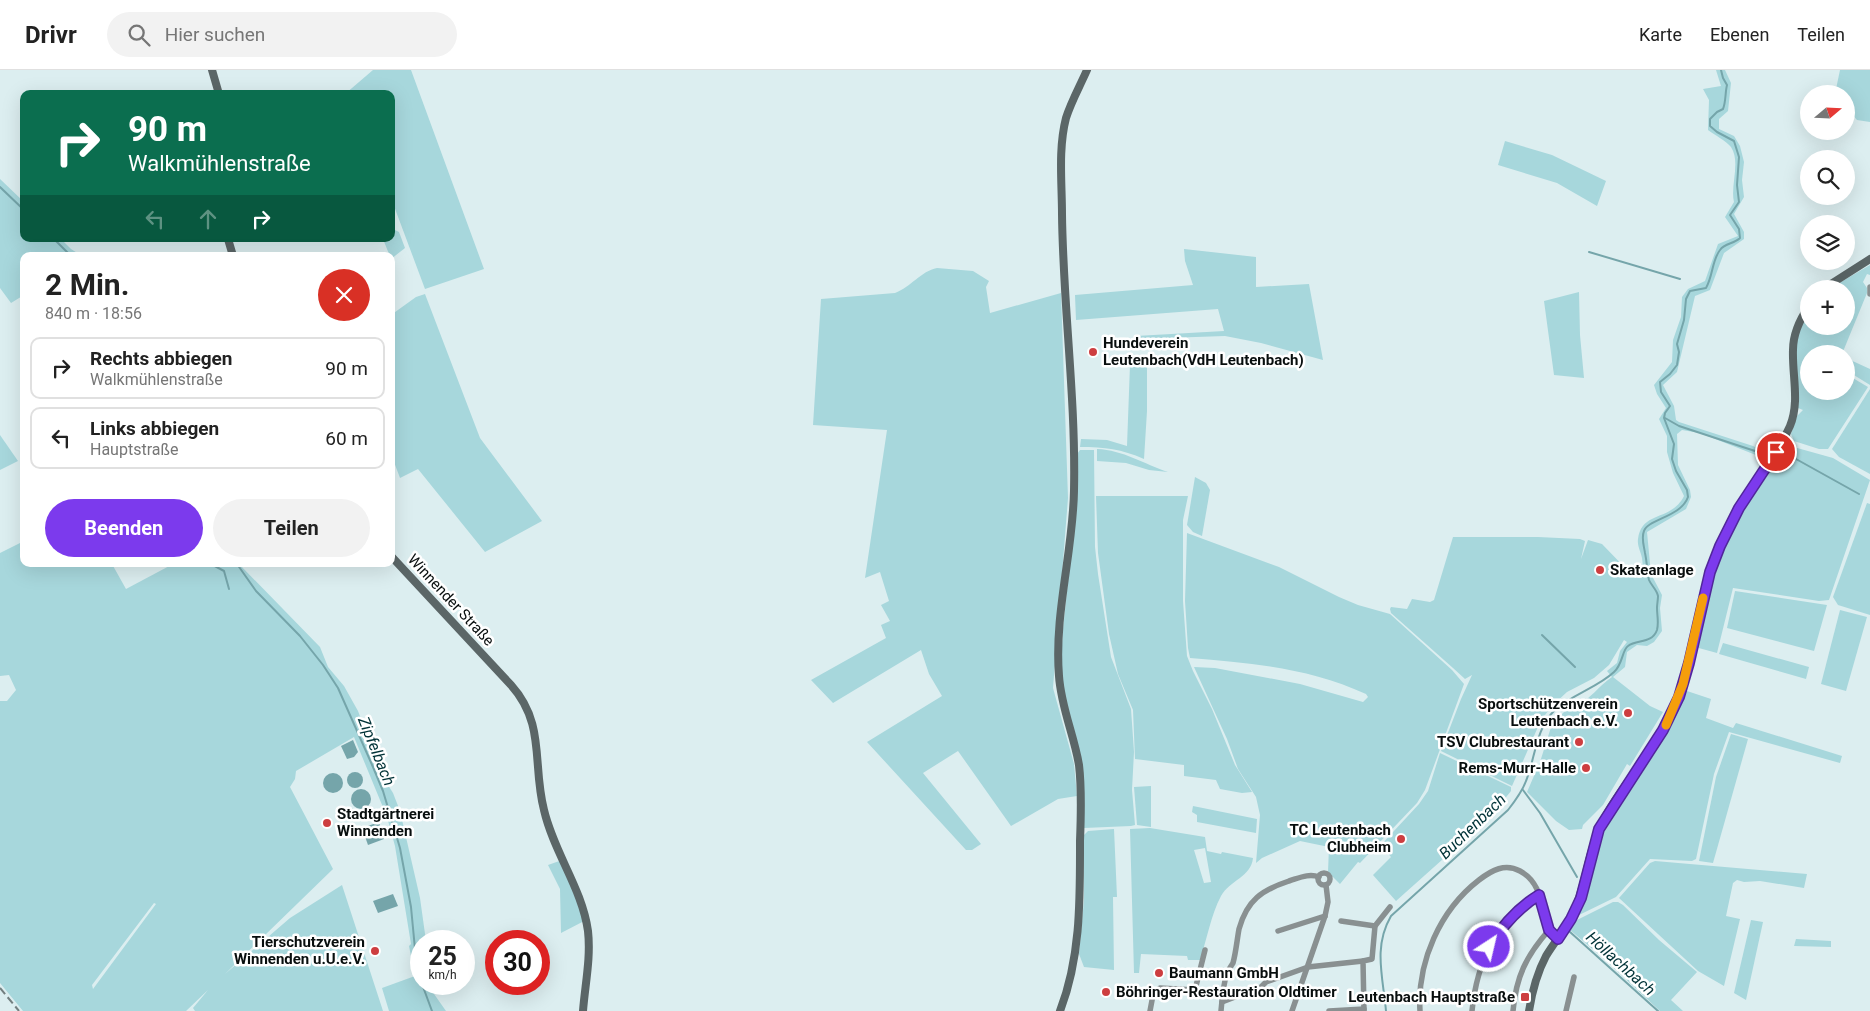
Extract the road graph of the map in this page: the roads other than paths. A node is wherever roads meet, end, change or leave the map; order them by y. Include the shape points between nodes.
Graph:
1 (212, 70) edge
2 (1087, 70) edge
3 (218, 90) edge
4 (1870, 259) edge
5 (1837, 280) edge
6 (1870, 287) edge
7 (1870, 294) edge
8 (1800, 323) edge
9 (395, 560) edge
10 (1319, 877) junction
11 (1326, 885) junction
12 (1539, 895) junction
13 (1390, 908) dead end
14 (1325, 916) junction
15 (1341, 921) dead end
16 (1375, 926) junction
17 (1549, 930) junction
18 (1278, 931) dead end
19 (1558, 939) junction
20 (1205, 950) dead end
21 (1364, 962) junction
22 (1308, 967) junction
23 (1574, 977) dead end
24 (1222, 1002) junction
25 (1364, 1010) edge
26 (583, 1011) edge
27 (1060, 1011) edge
28 (1150, 1011) edge
29 (1221, 1011) edge
30 (1292, 1011) edge
31 (1329, 1011) edge
32 (1420, 1011) edge
33 (1472, 1011) edge
34 (1513, 1011) edge
35 (1529, 1011) edge
36 (1566, 1011) edge

1 - 3 main road
2 - 27 main road via 1066,118 1061,166 1063,270 1075,448 1074,497 1058,641 1059,676 1078,762 1081,806 1079,921 1071,979
4 - 5 main road
6 - 7 street
8 - 19 main road via 1793,350 1796,394 1790,425 1739,508 1720,546 1710,572 1683,684 1669,718 1599,829 1581,898
9 - 26 main road, Winnender Straße via 521,695 530,711 547,824 583,909 589,946
10 - 11 street via 1320,882
10 - 11 street via 1324,873 1329,875 1330,881
10 - 24 street via 1304,876 1272,887 1251,901 1239,928
11 - 14 street via 1328,902
12 - 17 street
12 - 32 street via 1528,876 1506,867 1484,876 1463,894 1445,916 1426,959 1421,978
12 - 33 street via 1517,912 1489,947 1475,985
13 - 16 street
14 - 18 street
14 - 22 street
15 - 16 street
16 - 21 street via 1372,959
17 - 19 street
17 - 34 street via 1520,971
19 - 35 main road via 1540,970
20 - 28 street via 1195,990 1160,988 1152,995
21 - 22 street
21 - 25 street
22 - 24 street
22 - 30 street
23 - 36 street
24 - 29 street
25 - 31 street

